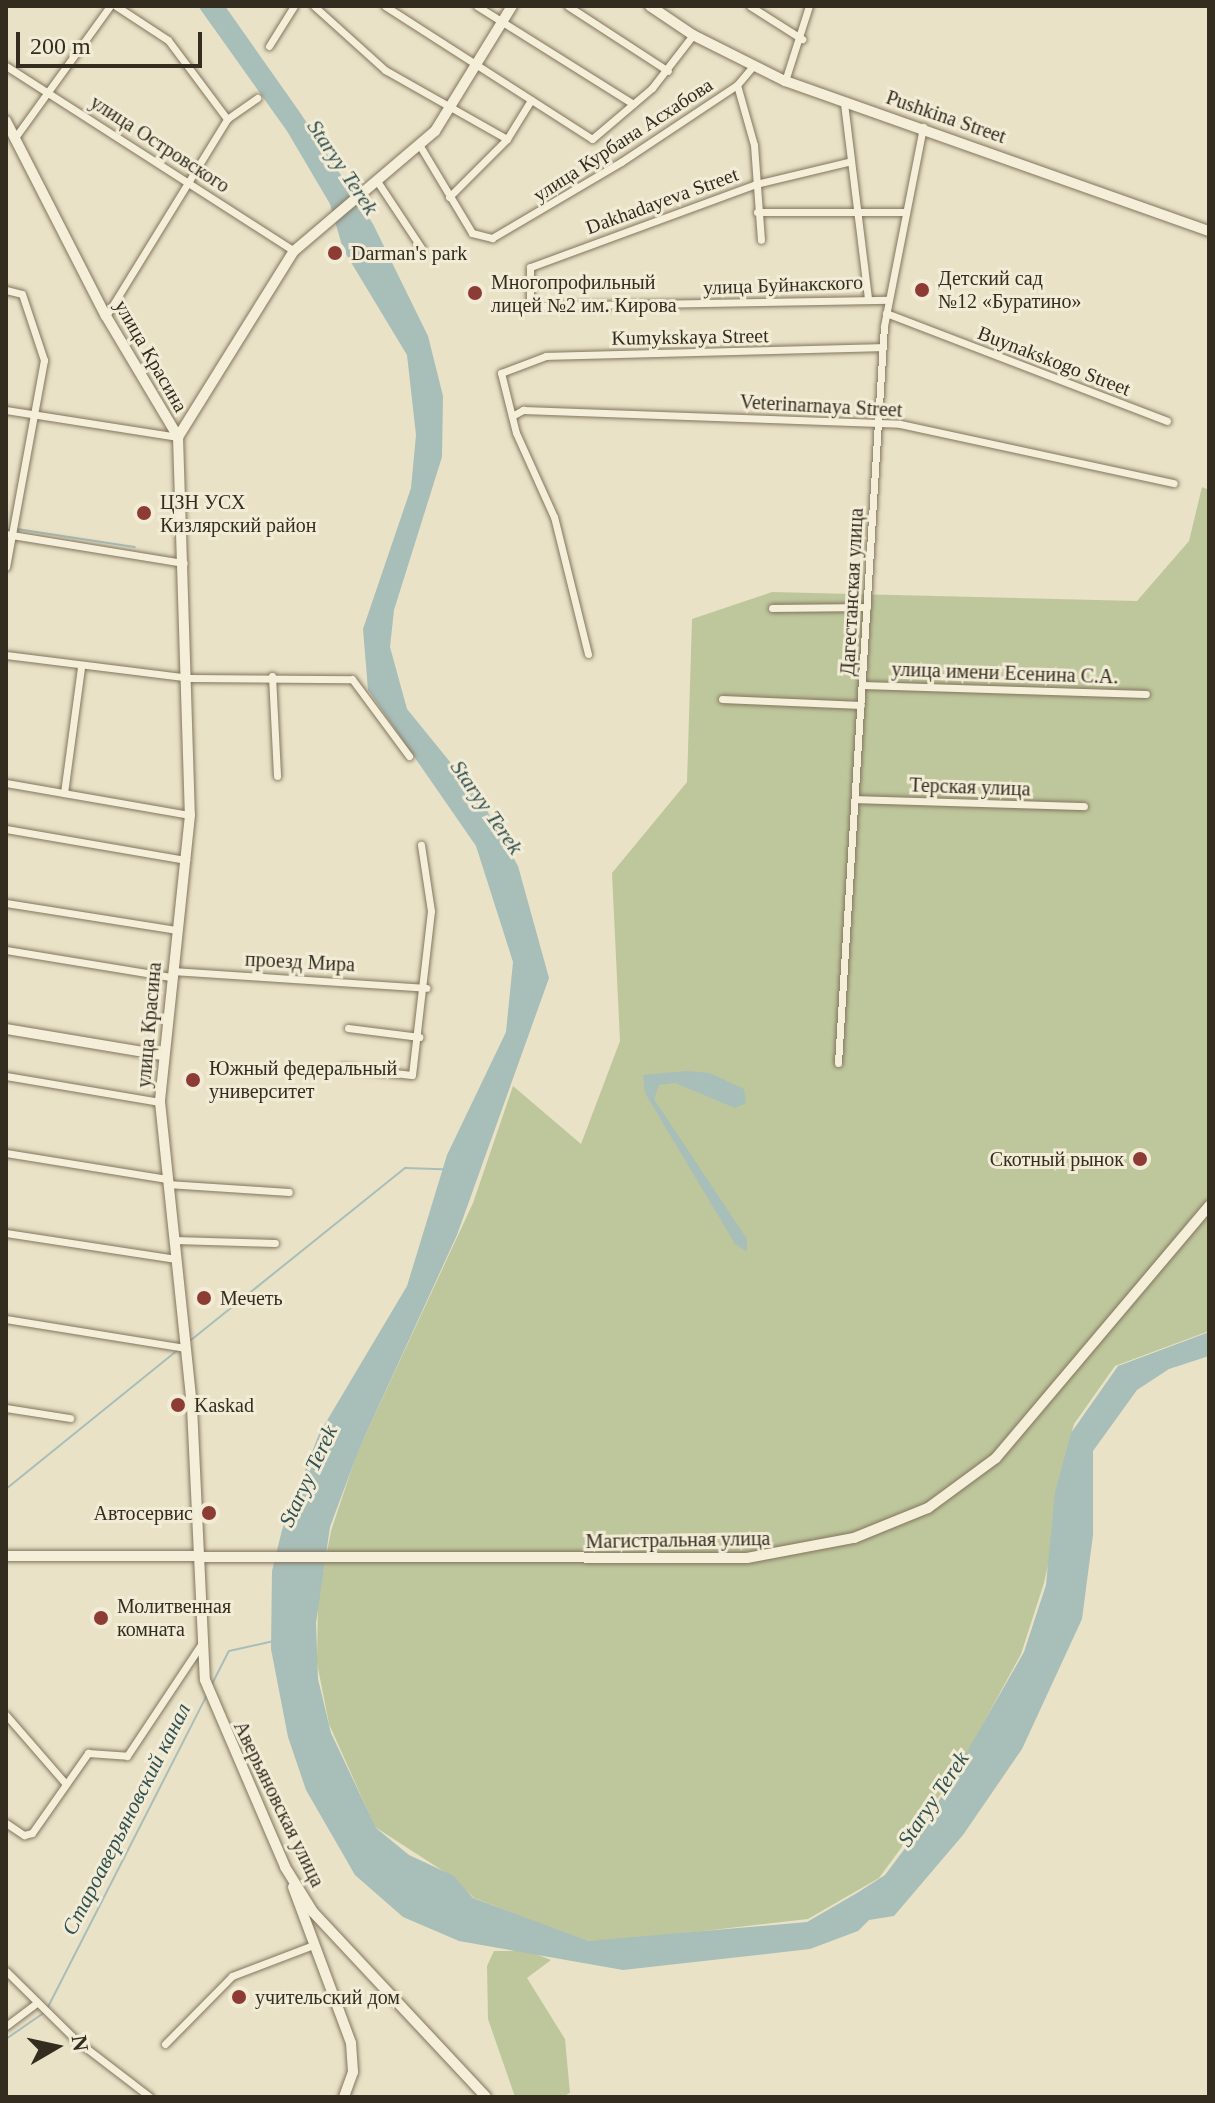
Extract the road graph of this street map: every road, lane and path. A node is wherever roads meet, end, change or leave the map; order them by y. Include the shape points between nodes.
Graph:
1 (110, 6) edge
2 (116, 6) edge
3 (294, 6) edge
4 (314, 6) edge
5 (385, 6) edge
6 (477, 6) edge
7 (512, 6) edge
8 (568, 6) edge
9 (650, 6) edge
10 (750, 6) edge
11 (809, 6) edge
12 (502, 22) junction
13 (693, 35) junction
14 (802, 39) junction
15 (269, 46) dead end
16 (476, 63) junction
17 (6, 66) edge
18 (752, 67) junction
19 (668, 71) junction
20 (785, 81) junction
21 (737, 85) junction
22 (49, 92) junction
23 (257, 98) dead end
24 (531, 100) junction
25 (844, 103) junction
26 (633, 104) junction
27 (448, 108) junction
28 (227, 119) junction
29 (6, 121) edge
30 (923, 127) junction
31 (14, 139) junction
32 (507, 139) junction
33 (420, 146) junction
34 (848, 162) junction
35 (191, 182) junction
36 (756, 184) junction
37 (373, 185) junction
38 (449, 197) junction
39 (855, 210) junction
40 (757, 212) junction
41 (906, 212) junction
42 (1209, 231) edge
43 (761, 240) dead end
44 (422, 249) dead end
45 (294, 251) junction
46 (6, 290) edge
47 (868, 298) junction
48 (887, 300) junction
49 (536, 306) joint
50 (886, 313) junction
51 (106, 316) junction
52 (883, 347) junction
53 (6, 410) edge
54 (34, 415) junction
55 (512, 416) junction
56 (1167, 421) dead end
57 (878, 424) junction
58 (178, 437) junction
59 (1174, 483) dead end
60 (9, 534) edge
61 (184, 563) junction
62 (6, 567) edge
63 (867, 607) junction
64 (772, 608) dead end
65 (588, 654) dead end
66 (6, 655) edge
67 (81, 668) junction
68 (272, 676) junction
69 (190, 678) junction
70 (862, 685) junction
71 (1146, 694) dead end
72 (722, 699) dead end
73 (861, 705) junction
74 (409, 756) dead end
75 (277, 776) dead end
76 (6, 783) edge
77 (64, 793) junction
78 (855, 799) junction
79 (1084, 806) dead end
80 (190, 815) junction
81 (6, 829) edge
82 (421, 845) dead end
83 (186, 860) junction
84 (6, 903) edge
85 (176, 930) junction
86 (6, 950) edge
87 (172, 974) junction
88 (426, 988) junction
89 (348, 1028) dead end
90 (6, 1029) edge
91 (419, 1037) junction
92 (162, 1055) junction
93 (838, 1063) dead end
94 (343, 1067) dead end
95 (6, 1076) edge
96 (160, 1102) junction
97 (6, 1153) edge
98 (167, 1181) junction
99 (289, 1192) dead end
100 (1209, 1206) edge
101 (6, 1233) edge
102 (174, 1240) junction
103 (275, 1243) dead end
104 (176, 1259) junction
105 (6, 1319) edge
106 (186, 1348) junction
107 (6, 1408) edge
108 (70, 1418) dead end
109 (199, 1555) junction
110 (6, 1556) edge
111 (202, 1643) junction
112 (6, 1715) edge
113 (66, 1784) junction
114 (6, 1823) edge
115 (285, 1867) junction
116 (313, 1945) junction
117 (6, 1971) edge
118 (37, 2003) junction
119 (6, 2026) edge
120 (165, 2044) dead end
121 (150, 2097) edge
122 (344, 2097) edge
123 (486, 2097) edge

1 - 22 street
2 - 28 street via 168,40
3 - 15 street
4 - 27 street via 385,70
5 - 16 street
6 - 12 street
7 - 12 street
8 - 19 street
9 - 13 street, Pushkina Street
10 - 14 street
11 - 14 street
12 - 16 street
12 - 26 street
13 - 18 street, Pushkina Street
13 - 19 street
14 - 20 street
16 - 24 street
16 - 27 street
17 - 22 street, улица Островского
18 - 20 street, Pushkina Street
18 - 21 street, улица Курбана Асхабова
19 - 26 street
20 - 25 street, Pushkina Street
21 - 36 street via 754,145
21 - 38 street, улица Курбана Асхабова via 506,234 472,233
22 - 31 street
22 - 35 street, улица Островского
23 - 28 street
24 - 26 street via 592,139
24 - 32 street
25 - 30 street, Pushkina Street
25 - 34 street
27 - 32 street
27 - 33 street
28 - 35 street
29 - 31 street, улица Красина
30 - 41 street, Дагестанская улица
30 - 42 street, Pushkina Street
31 - 51 street, улица Красина
32 - 38 street
33 - 37 street
33 - 38 street
34 - 36 street, Dakhadayeva Street
34 - 39 street
35 - 45 street, улица Островского
35 - 51 street
36 - 40 street
36 - 49 street, Dakhadayeva Street via 530,267 525,276
37 - 44 street
37 - 45 street
39 - 40 street
39 - 41 street
39 - 47 street
40 - 43 street
41 - 48 street, Дагестанская улица
45 - 58 street
46 - 54 street via 22,294 44,360
47 - 48 street, улица Буйнакского
47 - 49 street, улица Буйнакского
48 - 50 street, Дагестанская улица
50 - 52 street, Дагестанская улица
50 - 56 street, Buynakskogo Street
51 - 58 street, улица Красина
52 - 55 street, Kumykskaya Street via 546,356 501,373
52 - 57 street, Дагестанская улица
53 - 54 street
54 - 58 street
54 - 60 street
55 - 57 street, Veterinarnaya Street via 523,410
55 - 65 street via 554,517
57 - 59 street, Veterinarnaya Street via 1009,445
57 - 63 street, Дагестанская улица
58 - 61 street, улица Красина
60 - 61 street
60 - 62 street
61 - 69 street, улица Красина
63 - 64 street
63 - 70 street, Дагестанская улица
66 - 67 street
67 - 69 street
67 - 77 street
68 - 69 street
68 - 74 street via 352,679
68 - 75 street
69 - 80 street, улица Красина
70 - 71 street, улица имени Есенина С.А.
70 - 73 street, Дагестанская улица
72 - 73 street
73 - 78 street, Дагестанская улица
76 - 77 street
77 - 80 street
78 - 79 street, Терская улица
78 - 93 street, Дагестанская улица
80 - 83 street, улица Красина
81 - 83 street
82 - 88 street via 431,911
83 - 85 street, улица Красина
84 - 85 street
85 - 87 street, улица Красина
86 - 87 street, проезд Мира
87 - 88 street, проезд Мира
87 - 92 street, улица Красина
88 - 91 street
89 - 91 street
90 - 92 street
91 - 94 street via 412,1075
92 - 96 street, улица Красина
95 - 96 street
96 - 98 street, улица Красина
97 - 98 street
98 - 99 street
98 - 102 street, улица Красина
100 - 109 street, Магистральная улица via 996,1458 952,1494 899,1521 813,1550 747,1558
101 - 104 street
102 - 103 street
102 - 104 street, улица Красина
104 - 106 street, улица Красина
105 - 106 street
106 - 109 street, улица Красина
107 - 108 street
109 - 110 street, Магистральная улица
109 - 111 street, Аверьяновская улица
111 - 113 street via 127,1756 116,1759 93,1750
111 - 115 street, Аверьяновская улица via 211,1705
112 - 113 street
113 - 114 street via 32,1833 24,1835
115 - 116 street
115 - 123 street, Аверьяновская улица via 328,1932
116 - 120 street via 232,1976
116 - 122 street via 354,2057
117 - 118 street
118 - 119 street
118 - 121 street

